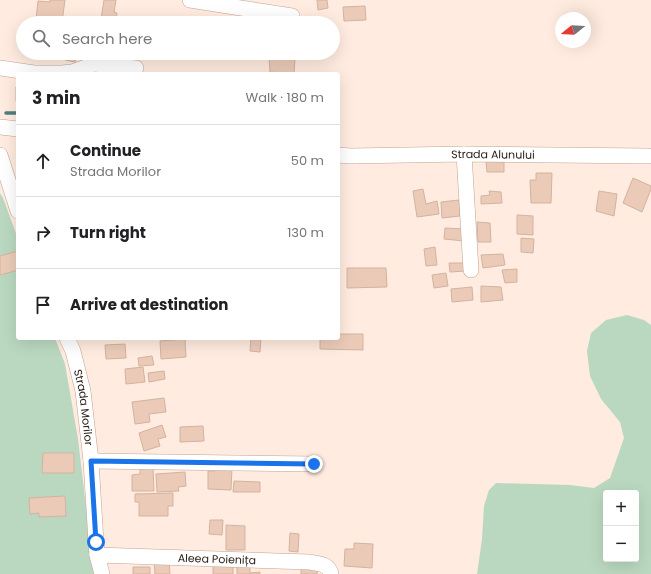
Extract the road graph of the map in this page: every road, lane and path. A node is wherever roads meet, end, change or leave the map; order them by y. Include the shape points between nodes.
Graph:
1 (190, 0) edge
2 (292, 16) dead end
3 (0, 68) edge
4 (136, 68) dead end
5 (27, 72) edge
6 (72, 72) edge
7 (0, 127) edge
8 (16, 129) edge
9 (464, 154) junction
10 (340, 155) edge
11 (648, 156) dead end
12 (1, 164) edge
13 (16, 205) edge
14 (471, 270) dead end
15 (68, 340) edge
16 (91, 461) junction
17 (314, 464) dead end
18 (97, 555) junction
19 (102, 574) edge
20 (331, 574) edge

1 - 2 street
3 - 5 street
4 - 6 street via 94,64
7 - 8 street
9 - 10 street, Strada Alunului
9 - 11 street, Strada Alunului
9 - 14 street
12 - 13 street
15 - 16 street, Strada Morilor via 83,390
16 - 17 street
16 - 18 street, Strada Morilor
18 - 19 street, Strada Morilor
18 - 20 street, Aleea Poienița via 309,562 325,565

